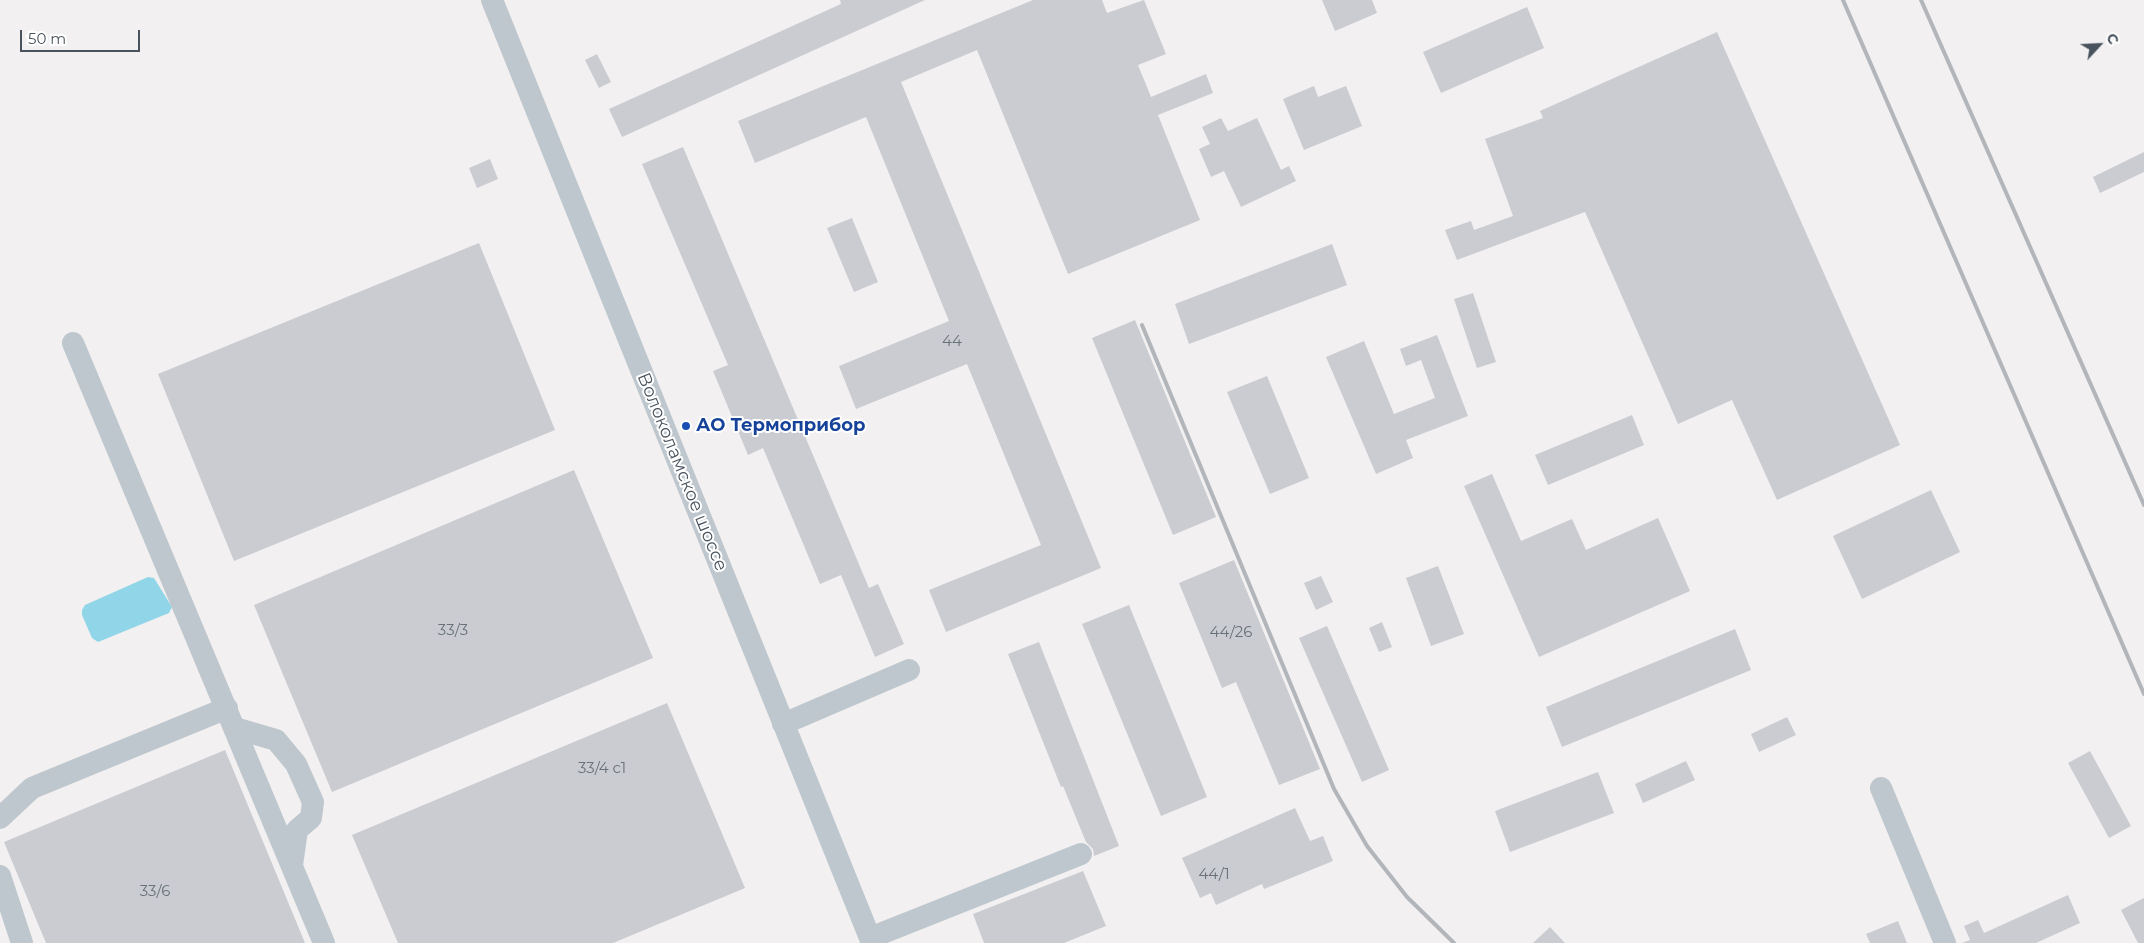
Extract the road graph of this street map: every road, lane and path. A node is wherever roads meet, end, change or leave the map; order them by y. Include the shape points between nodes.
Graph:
1 (492, 0) edge
2 (73, 343) dead end
3 (910, 670) dead end
4 (231, 718) junction
5 (783, 724) junction
6 (1881, 788) dead end
7 (0, 818) edge
8 (1081, 854) dead end
9 (292, 866) junction
10 (0, 876) edge
11 (871, 941) edge
12 (22, 943) edge
13 (324, 943) edge
14 (1945, 943) edge

1 - 5 street, Волоколамское шоссе
2 - 4 street
3 - 5 street
4 - 7 street via 32,788
4 - 9 street
4 - 9 street via 276,740 296,764 313,802 311,818 297,830
5 - 11 street, Волоколамское шоссе
6 - 14 street
8 - 11 street
9 - 13 street
10 - 12 street

